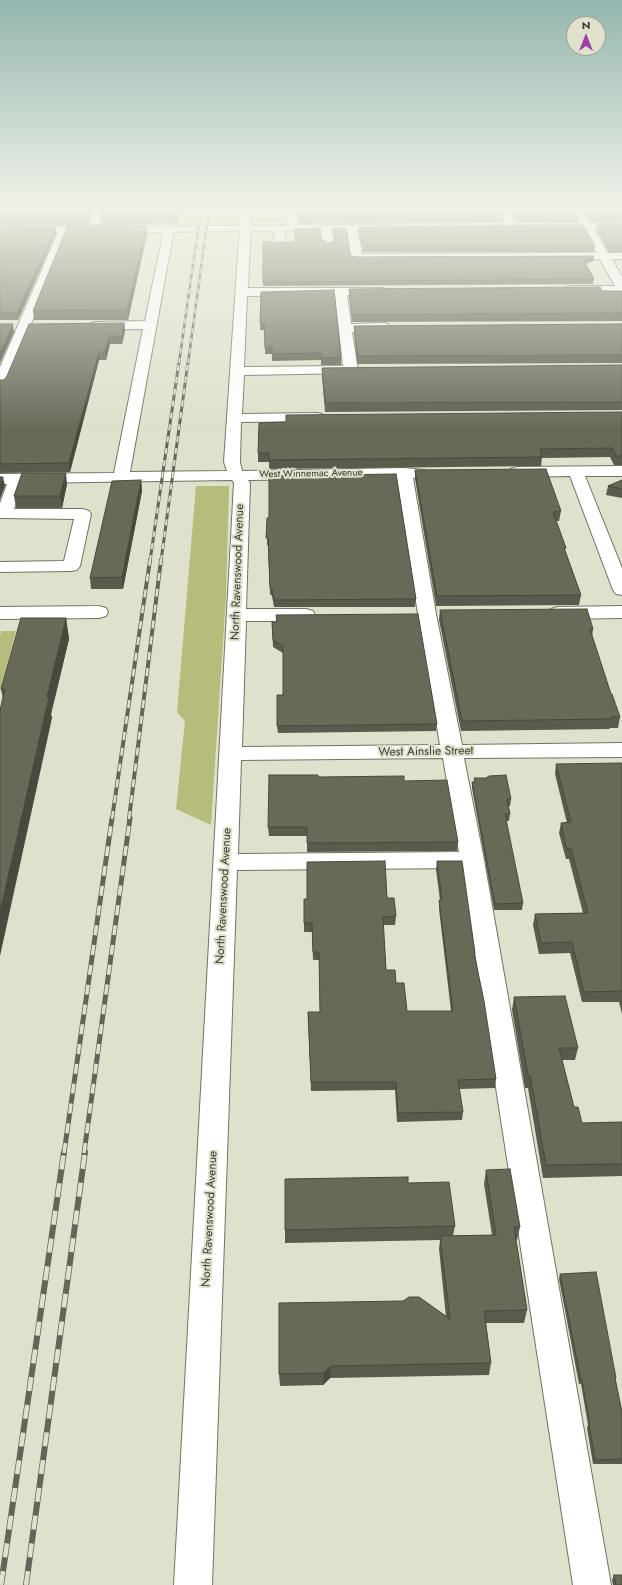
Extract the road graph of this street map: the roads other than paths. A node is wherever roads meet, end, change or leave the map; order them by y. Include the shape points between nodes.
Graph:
1 (41, 283) edge
2 (159, 283) edge
3 (242, 283) edge
4 (622, 288) edge
5 (559, 290) edge
6 (341, 291) junction
7 (388, 291) edge
8 (242, 292) junction
9 (151, 325) junction
10 (8, 326) edge
11 (23, 326) junction
12 (38, 326) edge
13 (83, 326) edge
14 (392, 327) edge
15 (345, 328) junction
16 (350, 370) junction
17 (365, 370) edge
18 (238, 371) junction
19 (0, 383) edge
20 (334, 417) edge
21 (235, 418) junction
22 (622, 471) edge
23 (506, 472) edge
24 (576, 472) junction
25 (404, 473) junction
26 (435, 473) edge
27 (236, 475) junction
28 (122, 476) junction
29 (8, 478) edge
30 (0, 567) edge
31 (622, 590) edge
32 (98, 612) dead end
33 (622, 612) edge
34 (542, 613) edge
35 (0, 614) edge
36 (325, 615) edge
37 (237, 616) junction
38 (622, 750) edge
39 (453, 752) junction
40 (230, 754) junction
41 (472, 860) junction
42 (226, 862) junction
43 (193, 1585) edge
44 (592, 1585) edge

1 - 11 street
2 - 9 street
3 - 8 street, North Ravenswood Avenue
4 - 5 street
6 - 7 street
6 - 8 street
6 - 15 street
8 - 18 street, North Ravenswood Avenue
9 - 13 street
9 - 28 street
10 - 11 street
11 - 12 street
11 - 19 street
14 - 15 street
15 - 16 street
16 - 17 street
16 - 18 street
18 - 21 street, North Ravenswood Avenue
20 - 21 street
21 - 27 street, North Ravenswood Avenue via 232,462
22 - 24 street
23 - 24 street
24 - 31 street
25 - 26 street, West Winnemac Avenue
25 - 27 street, West Winnemac Avenue
25 - 39 street
27 - 28 street, West Winnemac Avenue
27 - 37 street, North Ravenswood Avenue via 242,483
28 - 29 street, West Winnemac Avenue
29 - 30 street via 4,514 83,514 71,566
32 - 35 street
33 - 34 street
36 - 37 street
37 - 40 street, North Ravenswood Avenue
38 - 39 street, West Ainslie Street
39 - 40 street, West Ainslie Street
39 - 41 street
40 - 42 street, North Ravenswood Avenue
41 - 42 street
41 - 44 street
42 - 43 street, North Ravenswood Avenue

